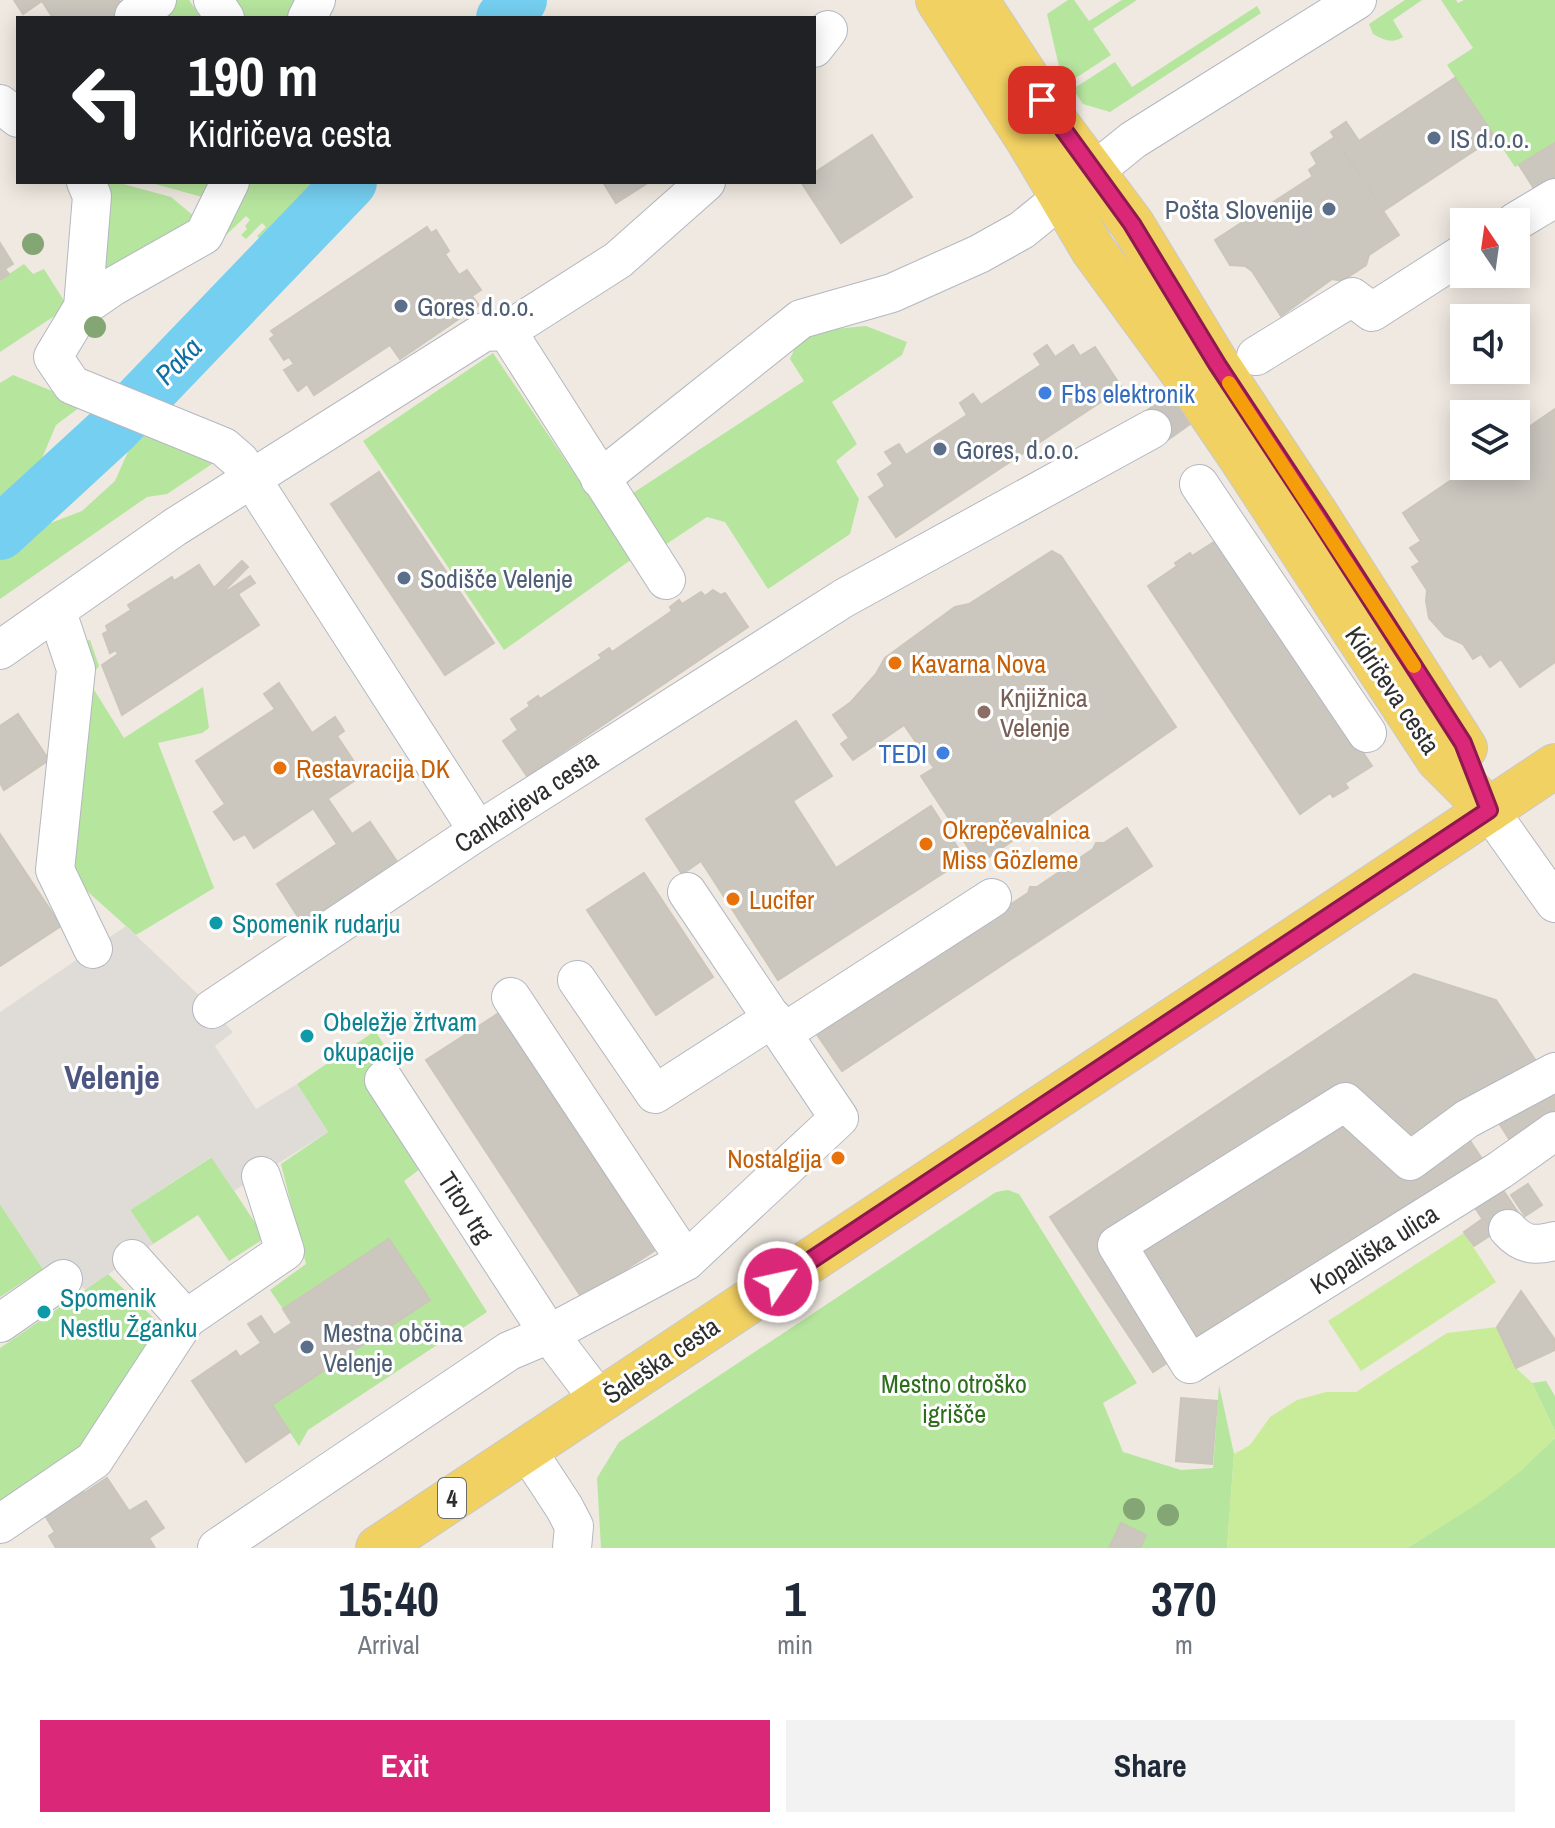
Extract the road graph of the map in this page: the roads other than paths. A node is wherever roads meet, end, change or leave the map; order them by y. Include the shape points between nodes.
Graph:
1 (938, 0) edge
2 (976, 0) edge
3 (1357, 0) edge
4 (0, 104) edge
5 (16, 116) edge
6 (87, 184) edge
7 (230, 184) edge
8 (704, 184) edge
9 (1078, 184) junction
10 (1555, 198) edge
11 (1530, 213) edge
12 (1450, 262) edge
13 (83, 307) junction
14 (507, 331) junction
15 (1256, 356) tunnel mouth
16 (1152, 429) tunnel mouth
17 (252, 478) junction
18 (600, 479) junction
19 (1199, 484) dead end
20 (666, 580) dead end
21 (57, 612) junction
22 (0, 650) edge
23 (1367, 733) dead end
24 (1555, 766) edge
25 (1489, 810) junction
26 (478, 831) junction
27 (687, 892) dead end
28 (992, 898) dead end
29 (1555, 903) edge
30 (93, 949) dead end
31 (577, 980) dead end
32 (511, 997) dead end
33 (212, 1009) dead end
34 (778, 1026) junction
35 (1555, 1072) edge
36 (384, 1080) dead end
37 (1555, 1131) edge
38 (261, 1176) dead end
39 (1508, 1229) dead end
40 (1555, 1241) edge
41 (132, 1259) dead end
42 (686, 1261) junction
43 (63, 1279) dead end
44 (186, 1319) junction
45 (0, 1323) edge
46 (549, 1334) junction
47 (600, 1401) junction
48 (526, 1449) junction
49 (0, 1524) edge
50 (217, 1548) edge
51 (378, 1548) edge
52 (572, 1548) edge

1 - 9 main road, Kidričeva cesta
2 - 9 main road, Kidričeva cesta via 1058,125
3 - 9 street via 1133,140
4 - 5 street
6 - 13 street via 92,196
7 - 13 street via 204,235
8 - 14 street via 618,260
9 - 18 street via 1022,230 979,254 892,293 801,319
9 - 25 main road, Kidričeva cesta via 1132,224 1463,743
10 - 11 street
12 - 15 street via 1372,312 1352,297
13 - 17 street via 53,357 72,385 224,447
14 - 17 street via 484,332
14 - 18 street
16 - 26 street, Cankarjeva cesta via 844,598
17 - 21 street
17 - 26 street
18 - 20 street
19 - 23 street
21 - 22 street
21 - 30 street via 76,669 55,870
24 - 25 main road, Šaleška cesta / 4
25 - 29 street
25 - 47 main road, Šaleška cesta / 4
26 - 33 street, Cankarjeva cesta
27 - 34 street
28 - 34 street
31 - 34 street via 655,1094
32 - 42 street
34 - 42 street via 839,1118
35 - 37 street, Kopališka ulica via 1467,1119 1410,1161 1345,1102 1117,1245 1190,1364
36 - 46 street, Titov trg
38 - 44 street via 285,1251
39 - 40 street via 1524,1243
41 - 44 street
42 - 46 street
43 - 45 street
44 - 49 street via 94,1460
46 - 47 street, Titov trg
46 - 50 street via 509,1351
47 - 48 main road, Šaleška cesta / 4
48 - 51 main road, Šaleška cesta / 4
48 - 52 street via 574,1526

